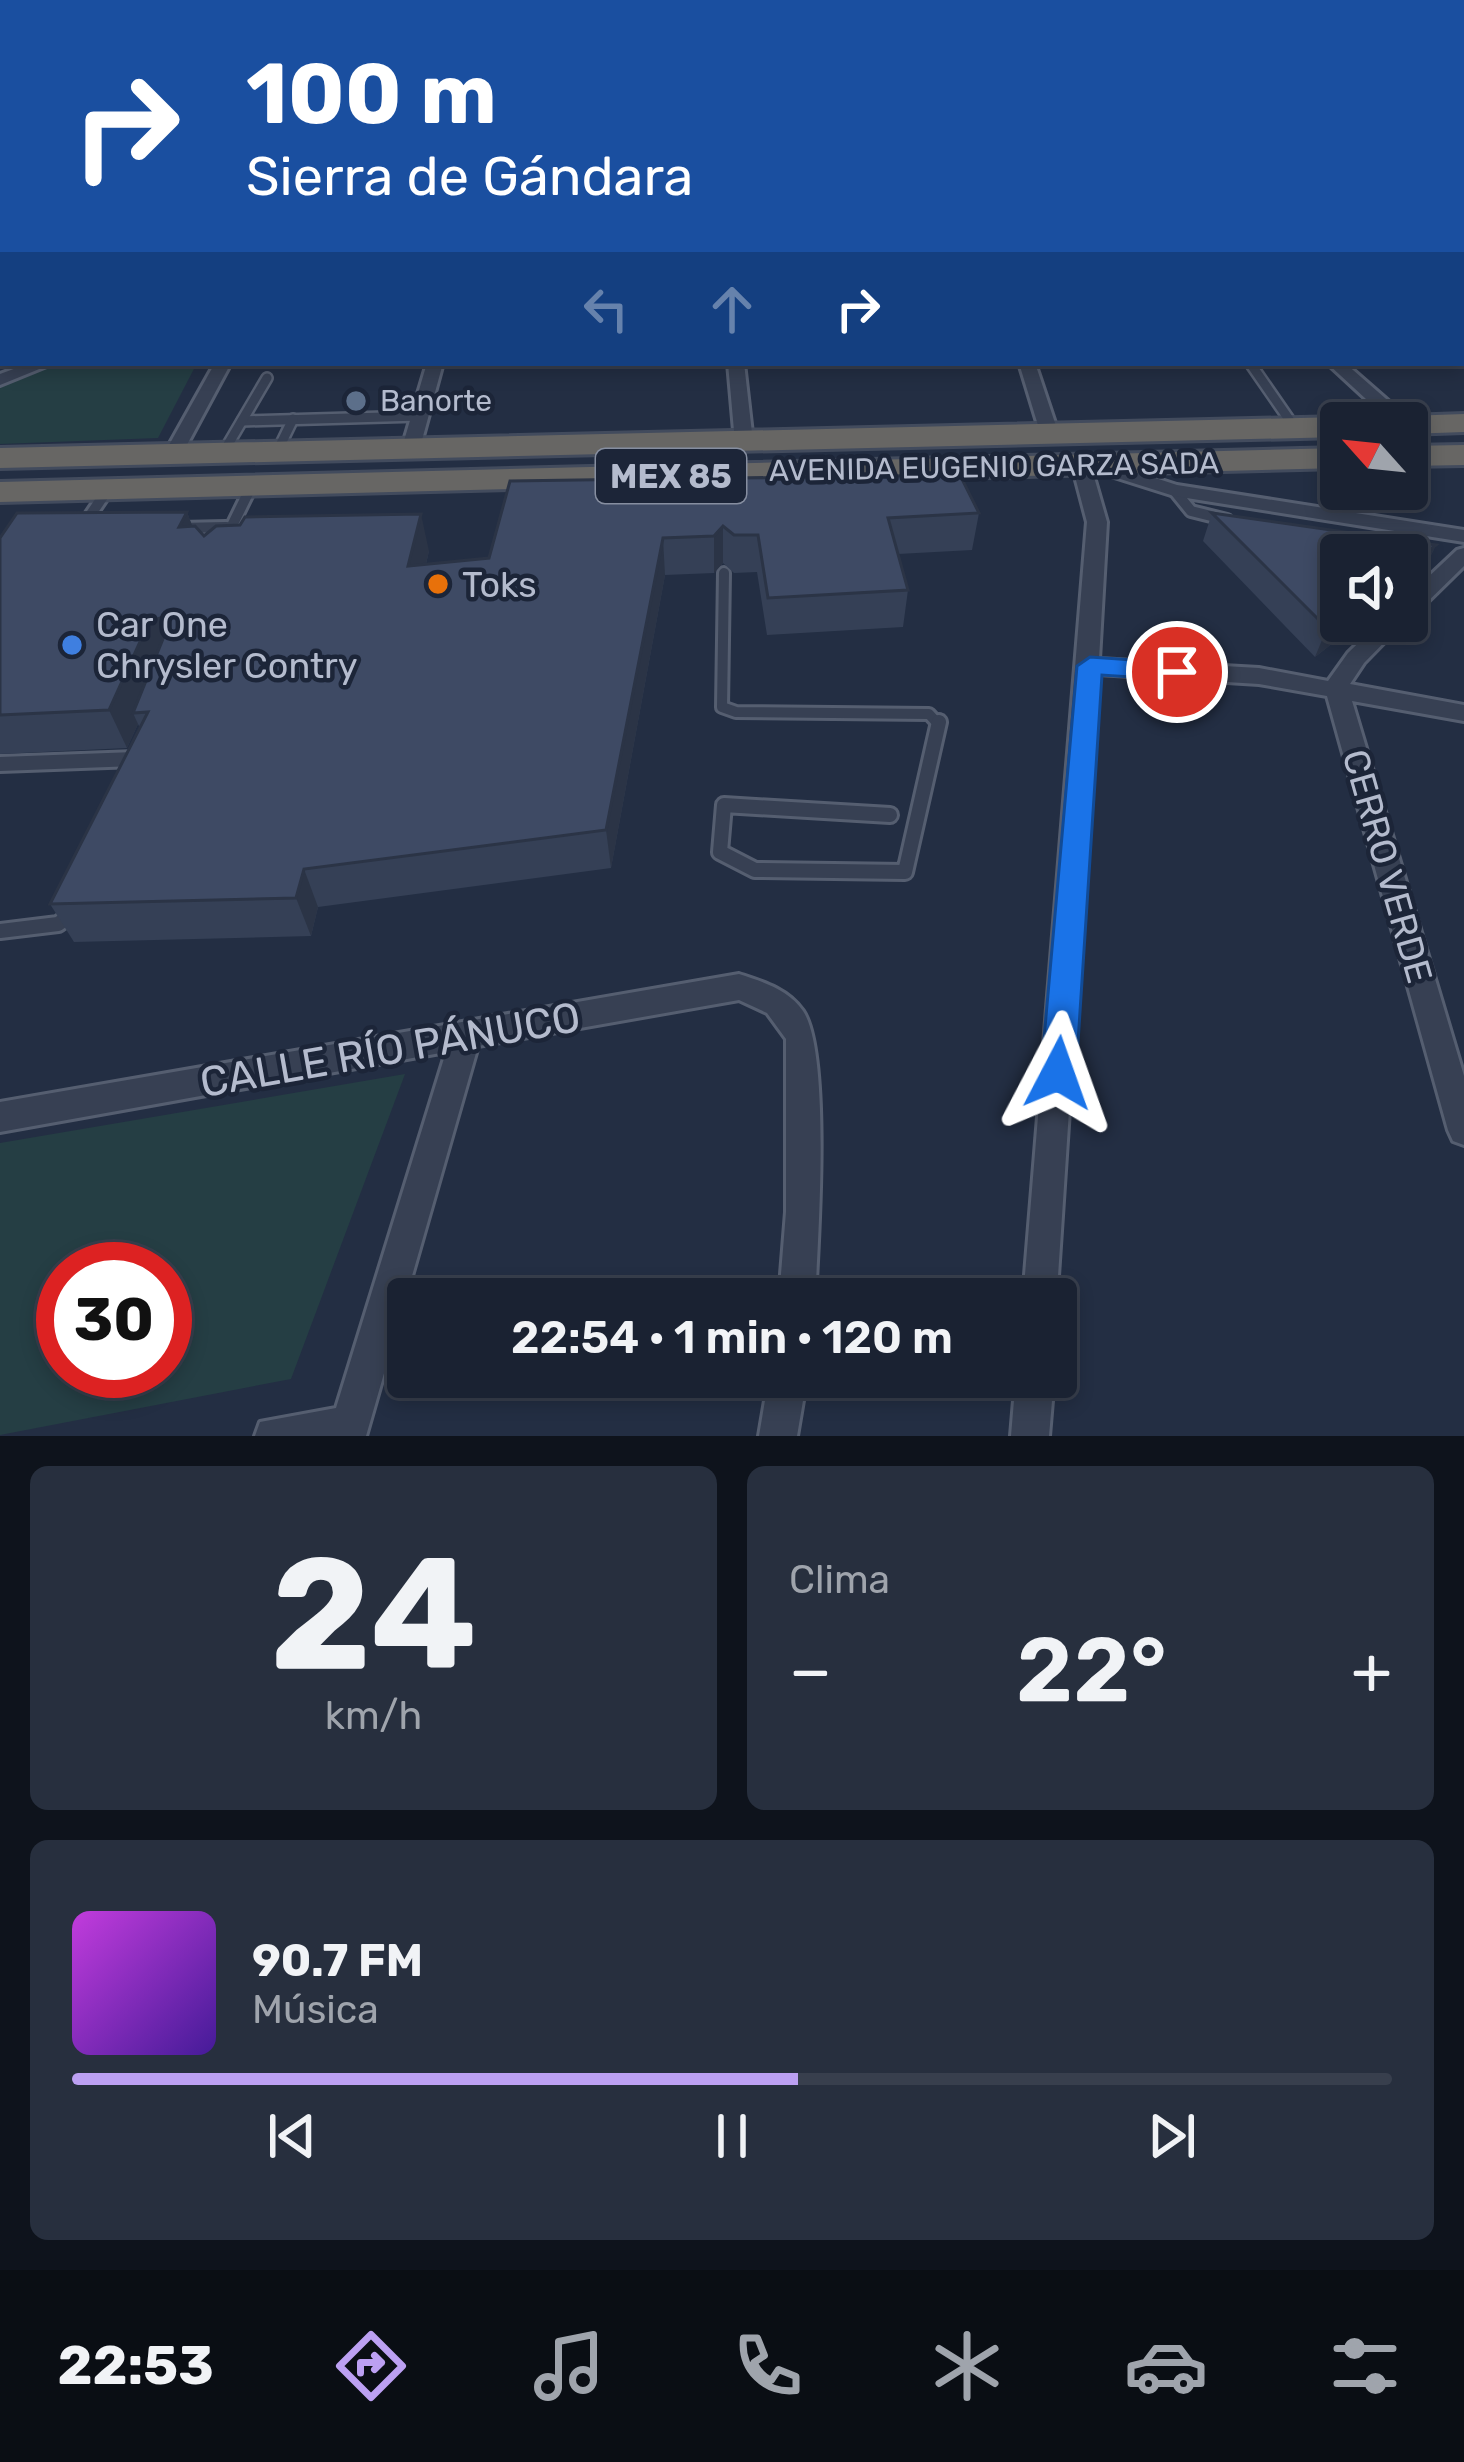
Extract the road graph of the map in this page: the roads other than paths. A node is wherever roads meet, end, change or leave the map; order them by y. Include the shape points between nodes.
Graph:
1 (38, 366) edge
2 (221, 366) edge
3 (434, 366) edge
4 (736, 366) edge
5 (1028, 366) edge
6 (1252, 366) edge
7 (1338, 366) edge
8 (267, 378) dead end
9 (0, 380) edge
10 (1380, 402) edge
11 (420, 416) junction
12 (293, 419) junction
13 (242, 421) junction
14 (1428, 426) edge
15 (1320, 427) edge
16 (1295, 428) junction
17 (1462, 429) edge
18 (1049, 435) junction
19 (744, 442) junction
20 (1428, 446) edge
21 (410, 451) junction
22 (277, 452) junction
23 (224, 453) junction
24 (173, 454) junction
25 (0, 458) edge
26 (1320, 459) edge
27 (1088, 465) junction
28 (250, 487) junction
29 (108, 489) junction
30 (1174, 490) junction
31 (5, 498) edge
32 (1234, 521) edge
33 (230, 527) junction
34 (165, 529) edge
35 (100, 531) edge
36 (63, 532) edge
37 (79, 532) junction
38 (1464, 536) edge
39 (224, 545) edge
40 (1464, 554) edge
41 (724, 573) dead end
42 (1428, 589) edge
43 (1372, 642) edge
44 (1090, 666) junction
45 (1336, 687) junction
46 (1464, 713) edge
47 (142, 740) edge
48 (135, 758) junction
49 (0, 764) edge
50 (127, 778) edge
51 (890, 815) dead end
52 (80, 896) edge
53 (0, 931) edge
54 (465, 1039) junction
55 (0, 1117) edge
56 (1464, 1130) edge
57 (798, 1278) edge
58 (1043, 1278) edge
59 (784, 1398) edge
60 (1033, 1398) edge
61 (348, 1431) edge
62 (274, 1436) edge
63 (778, 1436) edge
64 (1030, 1436) edge

1 - 9 street
2 - 24 street
3 - 11 street
4 - 19 street
5 - 18 street
6 - 16 lane
7 - 10 street
8 - 13 lane
11 - 12 lane
11 - 21 street
12 - 13 lane
12 - 22 lane
13 - 23 lane
14 - 17 highway
15 - 16 highway, AVENIDA EUGENIO GARZA SADA / MEX 85
16 - 18 highway, AVENIDA EUGENIO GARZA SADA / MEX 85
17 - 20 highway
18 - 19 highway, AVENIDA EUGENIO GARZA SADA / MEX 85
19 - 21 highway, AVENIDA EUGENIO GARZA SADA / MEX 85
21 - 22 highway, AVENIDA EUGENIO GARZA SADA / MEX 85
22 - 23 highway, AVENIDA EUGENIO GARZA SADA / MEX 85
23 - 24 highway, AVENIDA EUGENIO GARZA SADA / MEX 85
24 - 25 highway, AVENIDA EUGENIO GARZA SADA / MEX 85
26 - 27 highway, AVENIDA EUGENIO GARZA SADA / MEX 85
27 - 28 highway, AVENIDA EUGENIO GARZA SADA / MEX 85 via 728,484
27 - 30 street
27 - 44 street via 1097,523
28 - 29 highway, AVENIDA EUGENIO GARZA SADA / MEX 85
28 - 33 lane
29 - 31 highway, AVENIDA EUGENIO GARZA SADA / MEX 85
29 - 37 lane
30 - 32 lane via 1191,512
30 - 38 street
33 - 34 lane
33 - 39 lane
35 - 37 lane
36 - 37 lane
40 - 42 street
41 - 51 lane via 722,707 929,714 940,723 905,872 755,870 720,852 724,805
43 - 45 street
44 - 45 street
44 - 58 street
45 - 46 street
45 - 56 street, CERRO VERDE
47 - 48 lane
48 - 49 lane
48 - 50 lane
52 - 53 lane via 63,922
54 - 55 street, CALLE RÍO PÁNUCO
54 - 57 street, CALLE RÍO PÁNUCO via 710,989 739,987 778,1002 801,1039
54 - 61 street
59 - 63 street
60 - 64 street
61 - 62 street

